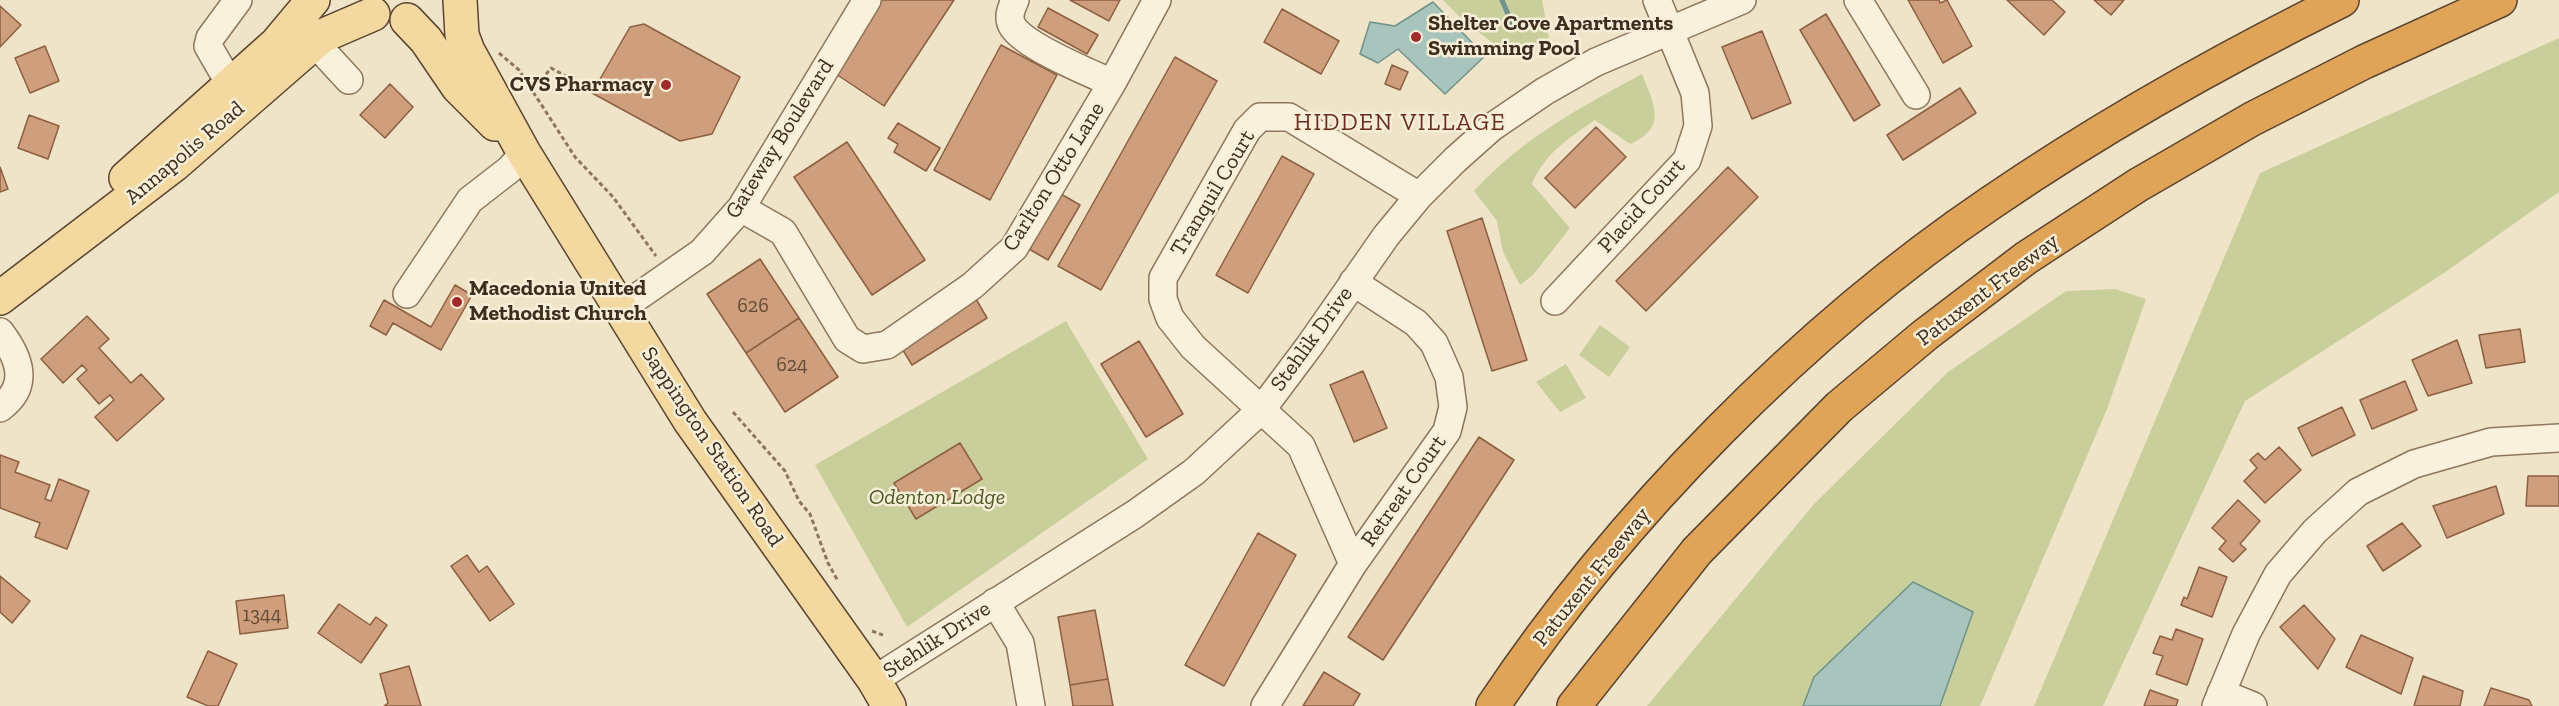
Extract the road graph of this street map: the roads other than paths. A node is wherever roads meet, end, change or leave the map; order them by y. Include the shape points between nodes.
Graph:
1 (238, 0) edge
2 (313, 0) edge
3 (449, 0) edge
4 (460, 0) edge
5 (867, 0) edge
6 (1015, 0) edge
7 (1157, 0) edge
8 (1657, 0) edge
9 (1742, 0) edge
10 (1858, 0) edge
11 (2342, 0) edge
12 (2500, 0) edge
13 (363, 7) edge
14 (407, 20) junction
15 (1670, 30) junction
16 (314, 42) junction
17 (349, 80) dead end
18 (1112, 83) junction
19 (230, 84) junction
20 (1916, 95) dead end
21 (524, 153) junction
22 (1419, 196) junction
23 (741, 208) junction
24 (1353, 282) junction
25 (0, 292) edge
26 (407, 294) dead end
27 (0, 298) edge
28 (1555, 301) dead end
29 (620, 309) junction
30 (0, 332) edge
31 (0, 408) edge
32 (1262, 409) junction
33 (2559, 438) edge
34 (1353, 564) junction
35 (995, 602) junction
36 (881, 693) edge
37 (2219, 700) edge
38 (1031, 706) edge
39 (1265, 706) edge
40 (1493, 706) edge
41 (1574, 706) edge
42 (2253, 706) edge

1 - 19 street via 208,46
2 - 19 main road, Annapolis Road via 276,44
3 - 14 main road via 425,16
4 - 21 main road, Sappington Station Road via 462,35 468,51
5 - 23 street, Gateway Boulevard
6 - 18 street via 1010,13 1012,26 1027,41
7 - 18 street, Carlton Otto Lane
8 - 15 street, Placid Court
9 - 15 street, Stehlik Drive
10 - 20 street
11 - 40 highway, Patuxent Freeway via 2109,126 1990,203 1885,281 1793,360 1645,510 1582,586
12 - 41 highway, Patuxent Freeway via 2364,62 2252,119 2148,179 2026,258 1934,328 1839,407 1697,551
13 - 14 main road via 390,19
13 - 16 main road, Annapolis Road
14 - 21 main road, Sappington Station Road via 426,40 458,87
15 - 22 street, Stehlik Drive via 1596,62 1545,91 1492,128
15 - 28 street, Placid Court via 1695,93 1698,126 1687,160
16 - 17 street
16 - 27 main road, Annapolis Road via 174,165
18 - 23 street, Carlton Otto Lane via 1014,248 972,286 887,345 863,349 847,339 783,232
19 - 25 main road, Annapolis Road
21 - 26 street via 470,200
21 - 29 main road, Sappington Station Road
22 - 24 street, Stehlik Drive
22 - 32 street, Tranquil Court via 1289,117 1260,117 1247,130 1163,278 1163,299 1170,318 1193,347
23 - 29 street, Gateway Boulevard via 702,252
24 - 32 street, Stehlik Drive
24 - 34 street, Retreat Court via 1416,323 1434,343 1449,377 1453,407 1447,431
29 - 36 main road, Sappington Station Road via 690,421
30 - 31 street via 17,358 20,375 14,398
32 - 34 street, Retreat Court via 1301,446
32 - 35 street, Stehlik Drive via 1194,472
33 - 37 street via 2491,442 2414,464 2358,492 2315,531 2278,574 2246,634
34 - 39 street, Retreat Court
35 - 36 street, Stehlik Drive
35 - 38 street via 1020,643
37 - 42 street

